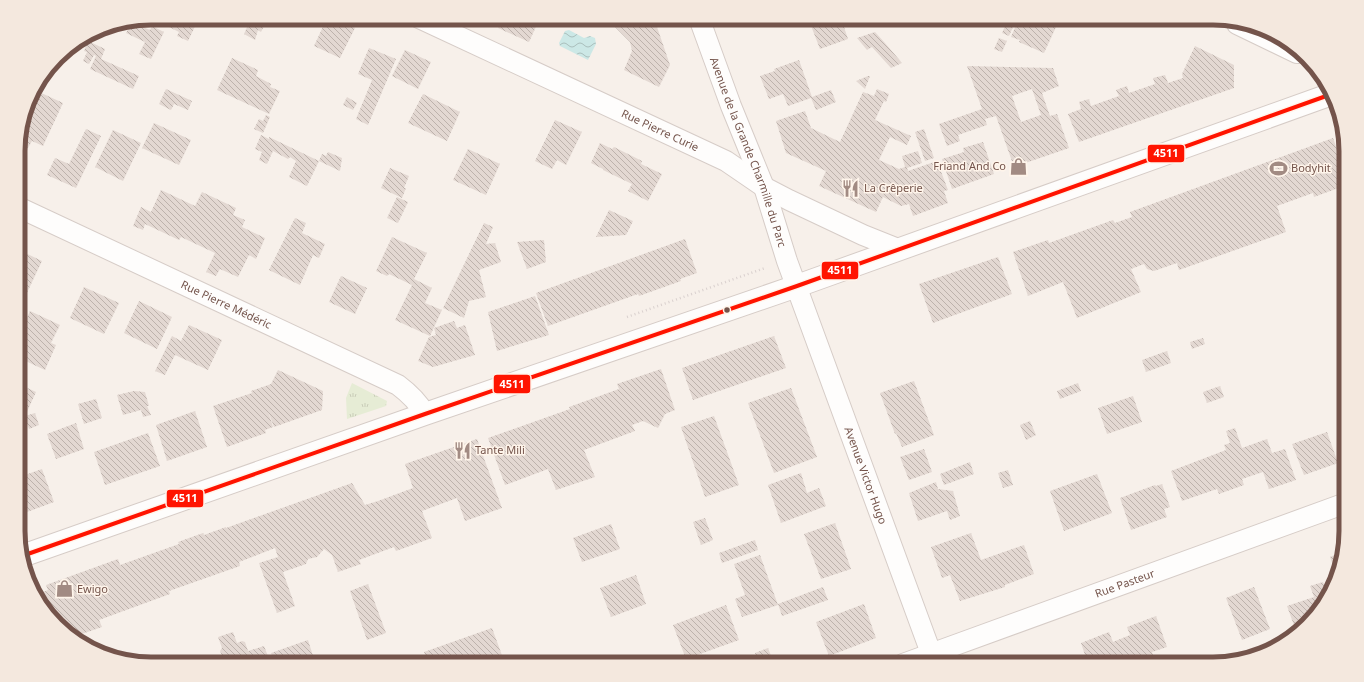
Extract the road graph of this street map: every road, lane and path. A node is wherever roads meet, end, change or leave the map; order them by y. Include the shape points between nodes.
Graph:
1 (434, 25) edge
2 (702, 25) edge
3 (1255, 33) edge
4 (1284, 47) edge
5 (1326, 96) edge
6 (764, 187) junction
7 (25, 210) edge
8 (898, 249) junction
9 (797, 286) junction
10 (425, 414) junction
11 (1339, 506) edge
12 (27, 554) edge
13 (933, 657) edge
14 (939, 657) edge

1 - 6 street, Rue Pierre Curie via 726,161
2 - 6 street, Avenue de la Grande Charmille du Parc
3 - 4 street
5 - 8 street
6 - 8 street, Rue Pierre Curie
6 - 9 street, Avenue de la Grande Charmille du Parc
7 - 10 street, Rue Pierre Médéric via 398,385 410,394
8 - 9 street
9 - 10 street
9 - 13 street, Avenue Victor Hugo
10 - 12 street
11 - 14 street, Rue Pasteur

